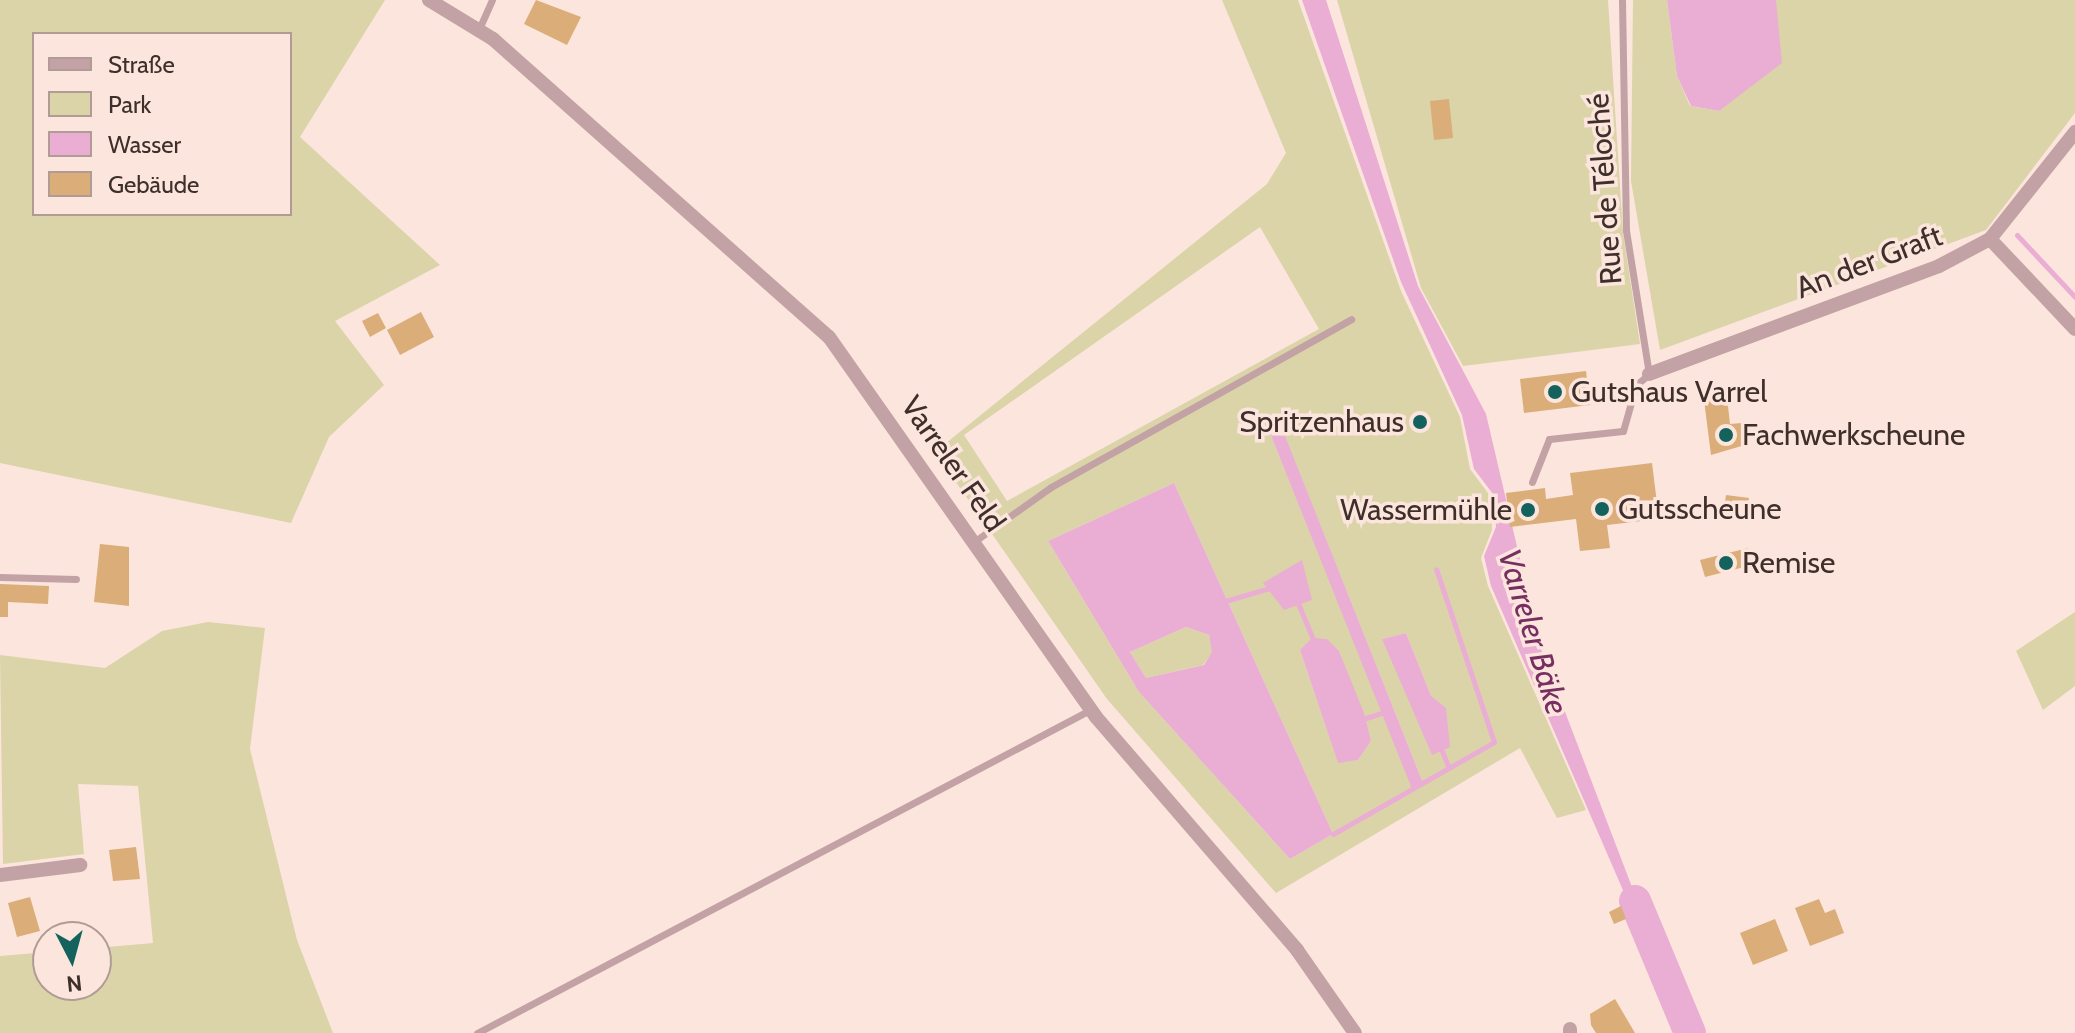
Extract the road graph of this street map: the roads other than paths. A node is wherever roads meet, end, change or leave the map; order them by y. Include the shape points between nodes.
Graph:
1 (429, 0) edge
2 (492, 0) edge
3 (1622, 0) edge
4 (479, 29) junction
5 (2075, 132) edge
6 (1990, 239) junction
7 (1351, 319) dead end
8 (2075, 329) edge
9 (1649, 374) junction
10 (1532, 482) dead end
11 (975, 541) junction
12 (0, 577) edge
13 (76, 579) dead end
14 (1090, 710) junction
15 (80, 865) dead end
16 (0, 875) edge
17 (477, 1033) edge
18 (1355, 1033) edge

1 - 4 street, Varreler Feld
2 - 4 lane
3 - 9 lane, Rue de Téloché via 1626,230
4 - 11 street, Varreler Feld via 829,337
5 - 6 street
6 - 8 street, An der Graft
6 - 9 street, An der Graft via 1939,266
7 - 11 lane via 1051,487
9 - 10 lane via 1636,385 1623,431 1549,439
11 - 14 street, Varreler Feld
12 - 13 lane
14 - 17 lane
14 - 18 street, Varreler Feld via 1297,950
15 - 16 street

